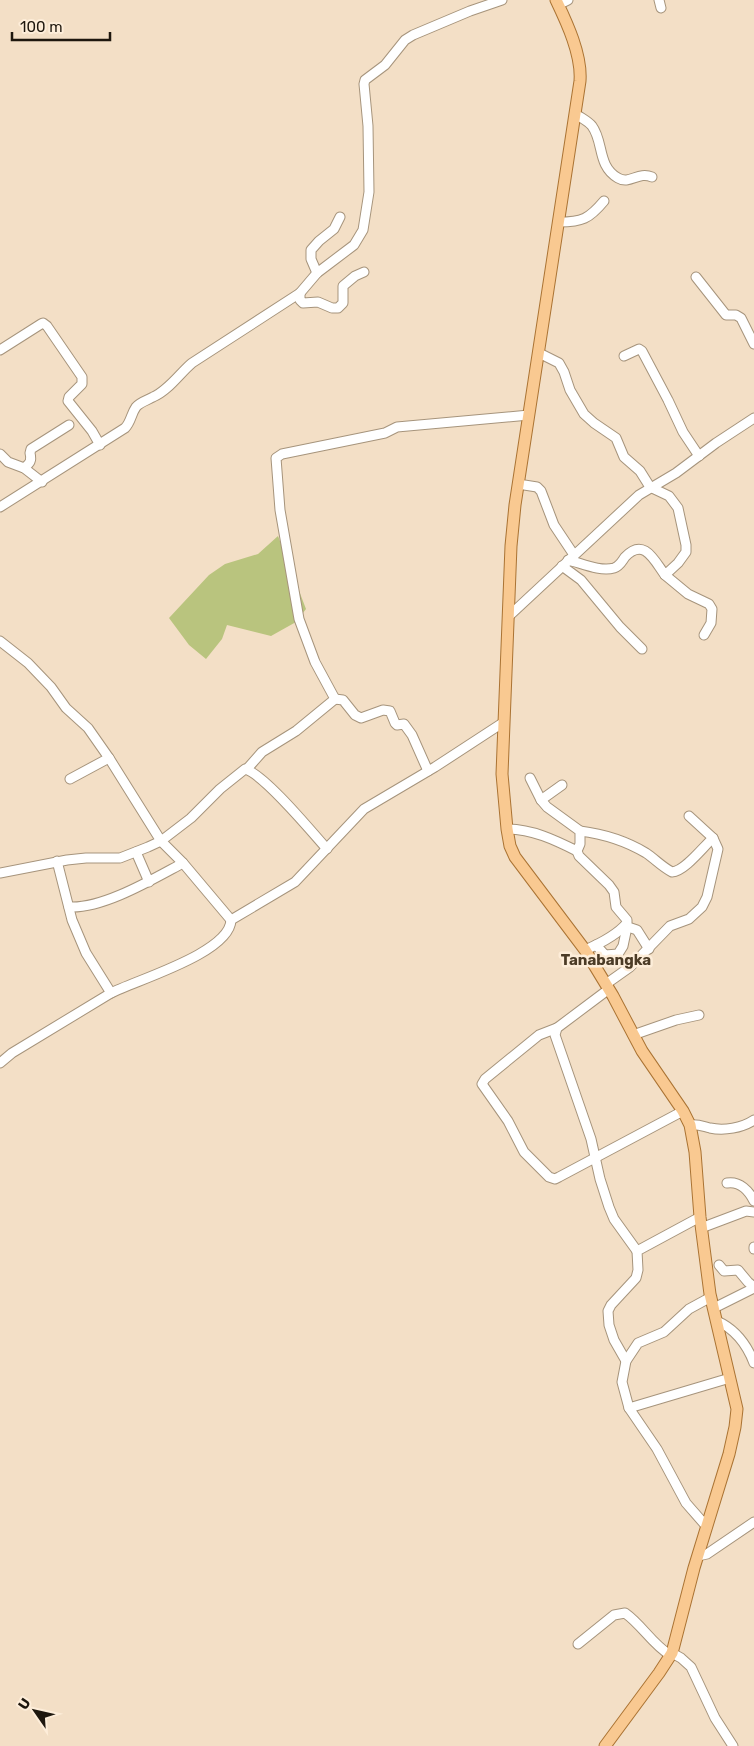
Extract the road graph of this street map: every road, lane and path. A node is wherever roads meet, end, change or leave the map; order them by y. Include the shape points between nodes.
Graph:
1 (502, 0) edge
2 (561, 2) edge
3 (576, 114) junction
4 (652, 177) dead end
5 (604, 201) dead end
6 (340, 217) dead end
7 (560, 222) junction
8 (364, 272) dead end
9 (317, 273) junction
10 (696, 277) dead end
11 (300, 293) junction
12 (754, 344) edge
13 (0, 350) edge
14 (539, 353) junction
15 (624, 356) dead end
16 (529, 415) junction
17 (754, 418) edge
18 (68, 425) dead end
19 (100, 445) junction
20 (0, 454) edge
21 (699, 456) junction
22 (24, 468) junction
23 (42, 482) junction
24 (518, 484) junction
25 (650, 487) junction
26 (0, 507) edge
27 (568, 560) junction
28 (665, 575) junction
29 (509, 616) junction
30 (704, 635) dead end
31 (0, 641) edge
32 (642, 650) dead end
33 (335, 699) junction
34 (504, 722) junction
35 (109, 758) junction
36 (247, 769) junction
37 (428, 771) junction
38 (530, 778) dead end
39 (70, 779) dead end
40 (562, 785) dead end
41 (541, 800) junction
42 (689, 816) dead end
43 (506, 830) junction
44 (580, 831) junction
45 (713, 838) junction
46 (161, 841) junction
47 (326, 849) junction
48 (577, 851) junction
49 (136, 852) junction
50 (57, 861) junction
51 (183, 863) junction
52 (0, 873) edge
53 (149, 882) junction
54 (69, 907) junction
55 (231, 920) junction
56 (626, 926) junction
57 (596, 945) junction
58 (648, 949) junction
59 (584, 950) junction
60 (607, 987) junction
61 (111, 994) junction
62 (699, 1015) dead end
63 (557, 1028) junction
64 (633, 1035) junction
65 (0, 1062) edge
66 (683, 1111) junction
67 (754, 1120) edge
68 (690, 1126) junction
69 (596, 1159) junction
70 (727, 1183) dead end
71 (754, 1201) edge
72 (754, 1212) edge
73 (701, 1222) junction
74 (637, 1251) junction
75 (719, 1265) dead end
76 (754, 1287) edge
77 (713, 1303) junction
78 (717, 1321) junction
79 (626, 1361) junction
80 (754, 1364) edge
81 (730, 1378) junction
82 (629, 1408) junction
83 (754, 1522) edge
84 (707, 1527) junction
85 (698, 1556) junction
86 (578, 1644) dead end
87 (671, 1654) junction
88 (609, 1744) edge
89 (734, 1746) edge

1 - 9 street via 413,35 385,65 365,80 369,192 363,230 354,245
2 - 3 main road via 578,59 580,77
3 - 4 street via 592,126 604,164 612,174 625,180 642,174
3 - 7 main road
5 - 7 street via 582,221
6 - 9 street via 334,229 311,250
7 - 14 main road
8 - 11 street via 346,282 342,290 343,303 338,308 318,302 303,303
9 - 11 street
10 - 12 street via 715,304 726,314 741,318
11 - 19 street via 192,362 161,393 139,404 129,424
13 - 19 street via 41,324 47,326 82,377 82,384 68,401
14 - 16 main road
14 - 25 street via 559,363 584,414 616,438 624,456 640,471
15 - 21 street via 638,350 643,353 683,432
16 - 24 main road
16 - 33 street via 397,426 385,433 282,454 276,458 280,510 300,619 315,662
17 - 21 street
18 - 22 street via 31,449 30,463
19 - 23 street
20 - 22 street via 8,462
21 - 25 street
22 - 23 street
23 - 26 street
24 - 27 street via 537,487 541,491
24 - 29 main road via 510,546
25 - 27 street
25 - 28 street via 669,496 678,508 686,545 683,558
27 - 28 street via 608,569 617,567 637,548 651,556
27 - 29 street
27 - 32 street via 580,580
28 - 30 street via 688,594 709,604 711,623
29 - 34 main road
31 - 35 street via 47,683 63,705 88,728
33 - 36 street via 296,731 262,752
33 - 37 street via 343,700 355,716 361,718 388,710 396,725 404,724 412,735
34 - 37 street
34 - 43 main road via 502,774
35 - 39 street
35 - 46 street
36 - 46 street via 241,770 191,818
36 - 47 street via 280,797
37 - 47 street via 364,809
38 - 41 street
40 - 41 street
41 - 44 street
42 - 45 street
43 - 48 street via 533,832
43 - 59 main road via 515,857
44 - 45 street via 604,834 626,843 672,872 683,868
44 - 48 street
45 - 58 street via 718,851 702,907 688,919 670,926
46 - 49 street
46 - 51 street
47 - 55 street via 291,885
48 - 56 street via 614,892 616,907 627,920
49 - 50 street via 120,858
49 - 53 street
50 - 52 street
50 - 54 street
51 - 53 street
51 - 55 street
53 - 54 street via 108,899
54 - 61 street via 86,953
55 - 61 street via 227,933 216,943 170,970
56 - 57 street
56 - 57 street via 624,946 618,954 605,955
56 - 58 street via 637,930
57 - 59 street
58 - 60 street
59 - 60 main road
60 - 63 street
60 - 64 main road
61 - 65 street
62 - 64 street
63 - 69 street via 556,1040
63 - 69 street via 539,1035 485,1079 482,1086 508,1121 524,1152 550,1177 555,1179
64 - 66 main road
66 - 68 main road
66 - 69 street
67 - 68 street via 726,1129 700,1124
68 - 73 main road
69 - 74 street via 608,1207
70 - 71 street via 740,1185
72 - 73 street via 746,1210
73 - 74 street
73 - 77 main road
74 - 79 street via 636,1278 608,1311 614,1340
75 - 76 street via 724,1271 738,1270
76 - 77 street
77 - 78 main road
77 - 79 street via 689,1309 664,1332 638,1343
78 - 80 street via 730,1328 744,1344
78 - 81 main road
79 - 82 street via 622,1382
81 - 82 street
81 - 84 main road via 737,1409 735,1427
82 - 84 street via 657,1449 686,1503
83 - 85 street via 707,1554
84 - 85 main road
85 - 87 main road
86 - 87 street via 614,1615 624,1613 657,1646
87 - 88 main road
87 - 89 street via 691,1667 715,1718

